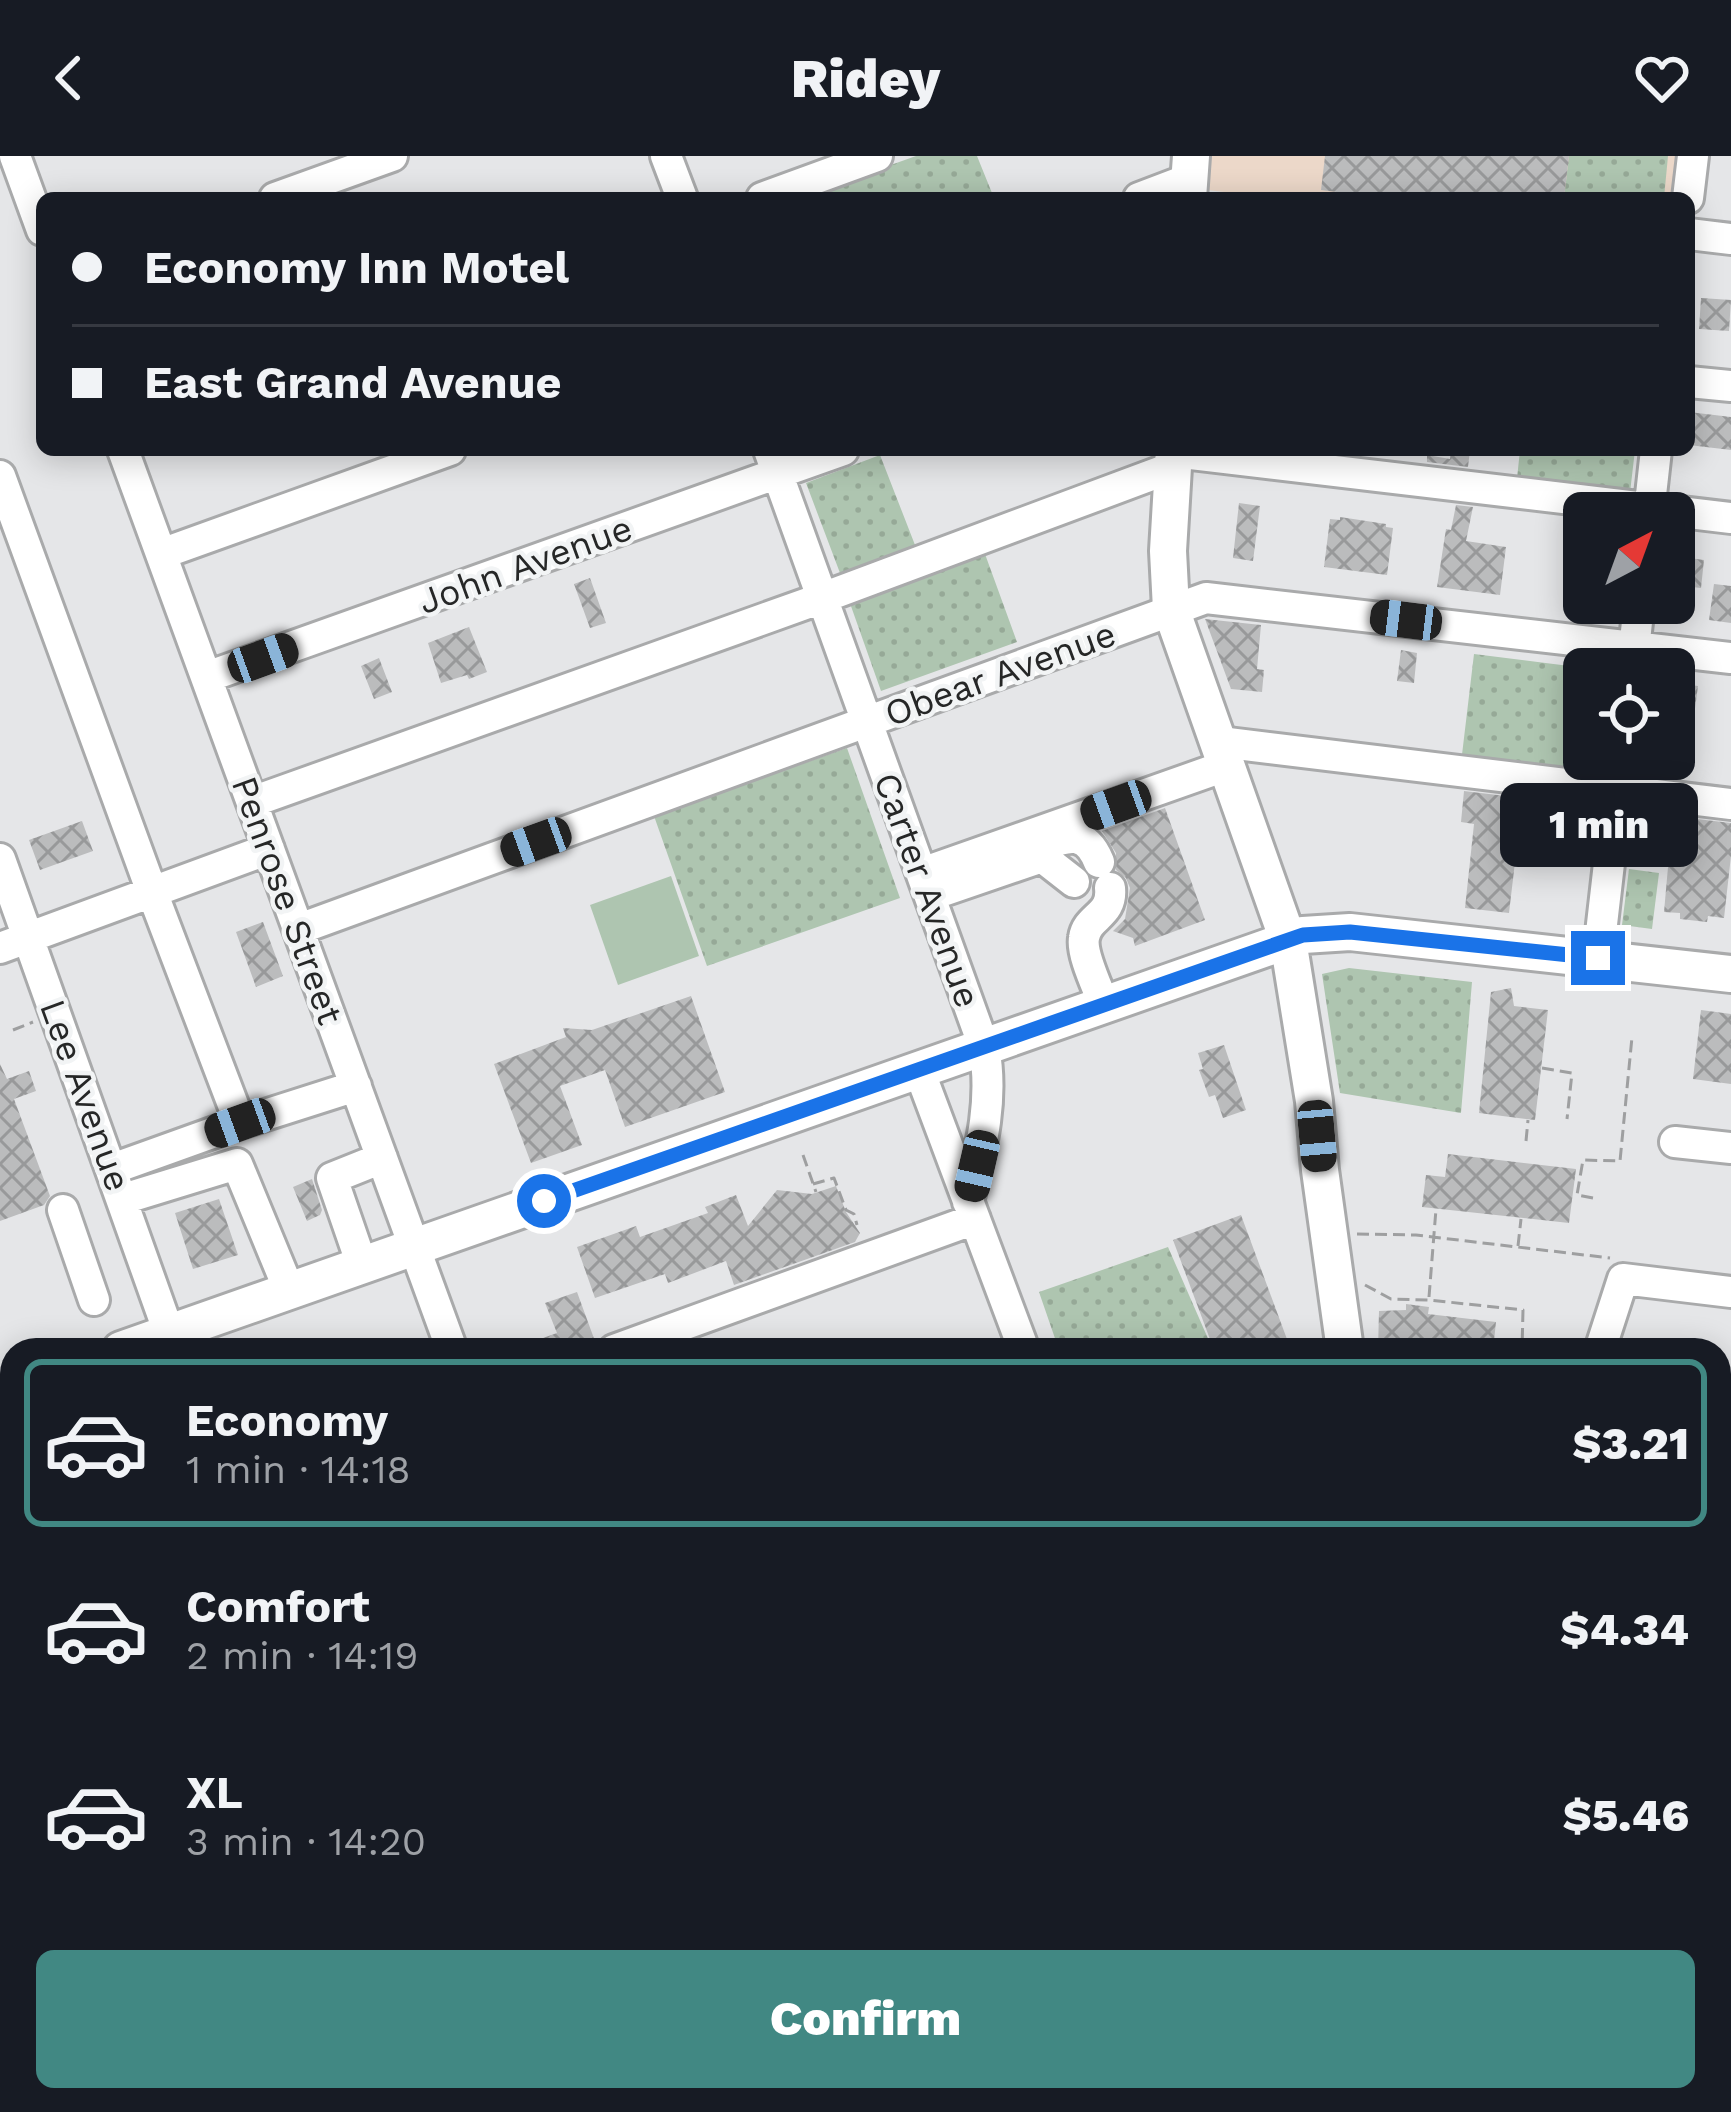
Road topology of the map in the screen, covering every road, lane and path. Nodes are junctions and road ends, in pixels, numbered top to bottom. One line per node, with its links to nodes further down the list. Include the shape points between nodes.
1 (15, 156): 12 (street)
2 (392, 156): 7 (street)
3 (666, 156): 8 (street)
4 (877, 156): 9 (street)
5 (1693, 156): 11 (street)
6 (1190, 178): 10 (street)
7 (292, 192)
8 (680, 192)
9 (778, 192)
10 (1154, 192)
11 (1689, 192)
12 (36, 214)
13 (1695, 235): 14 (street)
14 (1731, 239)
15 (1695, 383): 16 (street)
16 (1731, 386)
17 (125, 456): 28 (street, Penrose Street)
18 (433, 456): 28 (street)
19 (808, 456): 22 (street, John Avenue)
20 (1174, 456): 25 (street); 29 (street); 30 (main road)
21 (1655, 456): 24 (street)
22 (773, 462): 29 (street, Carter Avenue); 34 (street, John Avenue)
23 (0, 476): 45 (street)
24 (1651, 492)
25 (1563, 501)
26 (1695, 515): 27 (street)
27 (1731, 518)
28 (161, 554): 34 (street, Penrose Street)
29 (822, 598): 35 (street, Carter Avenue); 40 (street)
30 (1172, 609): 31 (street, Obear Avenue, via 1206,598); 35 (street, Obear Avenue); 36 (main road)
31 (1563, 648)
32 (1695, 658): 33 (street, Obear Avenue)
33 (1731, 658)
34 (207, 677): 40 (street, Penrose Street)
35 (867, 722): 44 (street, Carter Avenue); 46 (street, Obear Avenue)
36 (1224, 754): 37 (street); 44 (street); 47 (main road)
37 (1563, 771)
38 (1618, 780): 49 (street)
39 (1641, 780): 41 (street)
40 (252, 802): 42 (street, Penrose Street)
41 (1731, 804)
42 (269, 849): 45 (street); 46 (street, Penrose Street)
43 (0, 859): 48 (street, Lee Avenue)
44 (926, 884): 51 (street, via 964,884 1042,856 1096,889 1083,945); 55 (street, Carter Avenue)
45 (152, 892): 48 (street); 61 (street)
46 (298, 929): 58 (street, Penrose Street)
47 (1288, 940): 49 (main road, via 1350,932); 51 (main road); 95 (main road)
48 (15, 943): 67 (street, Lee Avenue)
49 (1598, 958): 50 (main road)
50 (1731, 974)
51 (1104, 1005): 55 (main road)
52 (36, 1022): 53 (path)
53 (13, 1030)
54 (1632, 1037): 71 (path, via 1620,1161 1583,1160 1577,1196)
55 (984, 1047): 57 (main road); 75 (street, Carter Avenue, via 988,1112)
56 (1542, 1068): 59 (path, via 1571,1073)
57 (919, 1070): 75 (street); 81 (main road)
58 (356, 1086): 61 (street); 66 (street, Penrose Street)
59 (1567, 1119)
60 (1528, 1120): 62 (path)
61 (240, 1123): 67 (street)
62 (1526, 1141)
63 (1675, 1142): 64 (street)
64 (1731, 1148)
65 (802, 1155): 68 (path)
66 (382, 1158): 70 (street, Penrose Street); 76 (street, via 332,1178)
67 (112, 1169): 72 (street, Lee Avenue)
68 (813, 1184): 69 (path); 78 (path, via 834,1178)
69 (816, 1192)
70 (396, 1195): 76 (street); 81 (street, Penrose Street)
71 (1593, 1198)
72 (123, 1199): 86 (street, via 237,1164); 90 (street, Lee Avenue)
73 (1436, 1209): 80 (path)
74 (63, 1210): 88 (street)
75 (972, 1210): 93 (street); 94 (street)
76 (345, 1215): 83 (street)
77 (1521, 1219): 82 (path)
78 (857, 1225)
79 (1349, 1234): 80 (path)
80 (1432, 1237): 82 (path); 89 (path)
81 (415, 1246): 83 (main road); 92 (street, Penrose Street)
82 (1518, 1246): 84 (path)
83 (362, 1265): 86 (main road)
84 (1623, 1269): 87 (street); 97 (street)
85 (1355, 1279): 89 (path, via 1390,1299)
86 (289, 1290): 90 (main road)
87 (1731, 1292)
88 (94, 1300)
89 (1429, 1300): 96 (path, via 1523,1310)
90 (169, 1333): 91 (main road)
91 (155, 1338)
92 (448, 1338)
93 (645, 1338)
94 (1016, 1338)
95 (1343, 1338)
96 (1522, 1338)
97 (1603, 1338)

